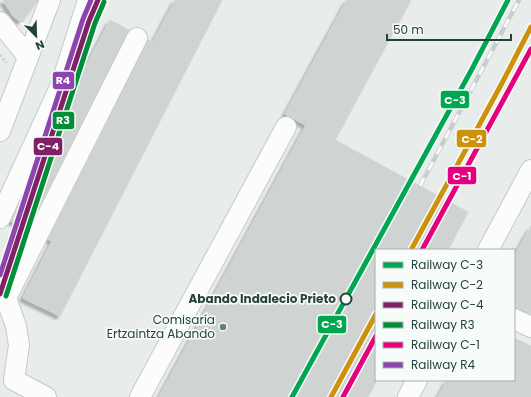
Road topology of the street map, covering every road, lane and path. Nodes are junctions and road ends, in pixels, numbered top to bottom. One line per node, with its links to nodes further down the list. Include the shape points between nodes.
1 (50, 0): 5 (street)
2 (88, 0): 9 (street, via 61,85)
3 (0, 22): 5 (street)
4 (137, 38): 11 (street)
5 (28, 57): 7 (street)
6 (286, 127): 16 (street)
7 (0, 131)
8 (531, 170): 10 (street)
9 (0, 218)
10 (489, 249)
11 (3, 296): 15 (street, via 16,326 19,345 14,380)
12 (515, 319): 13 (street)
13 (531, 327)
14 (416, 381): 17 (street)
15 (46, 397)
16 (140, 397)
17 (408, 397)

